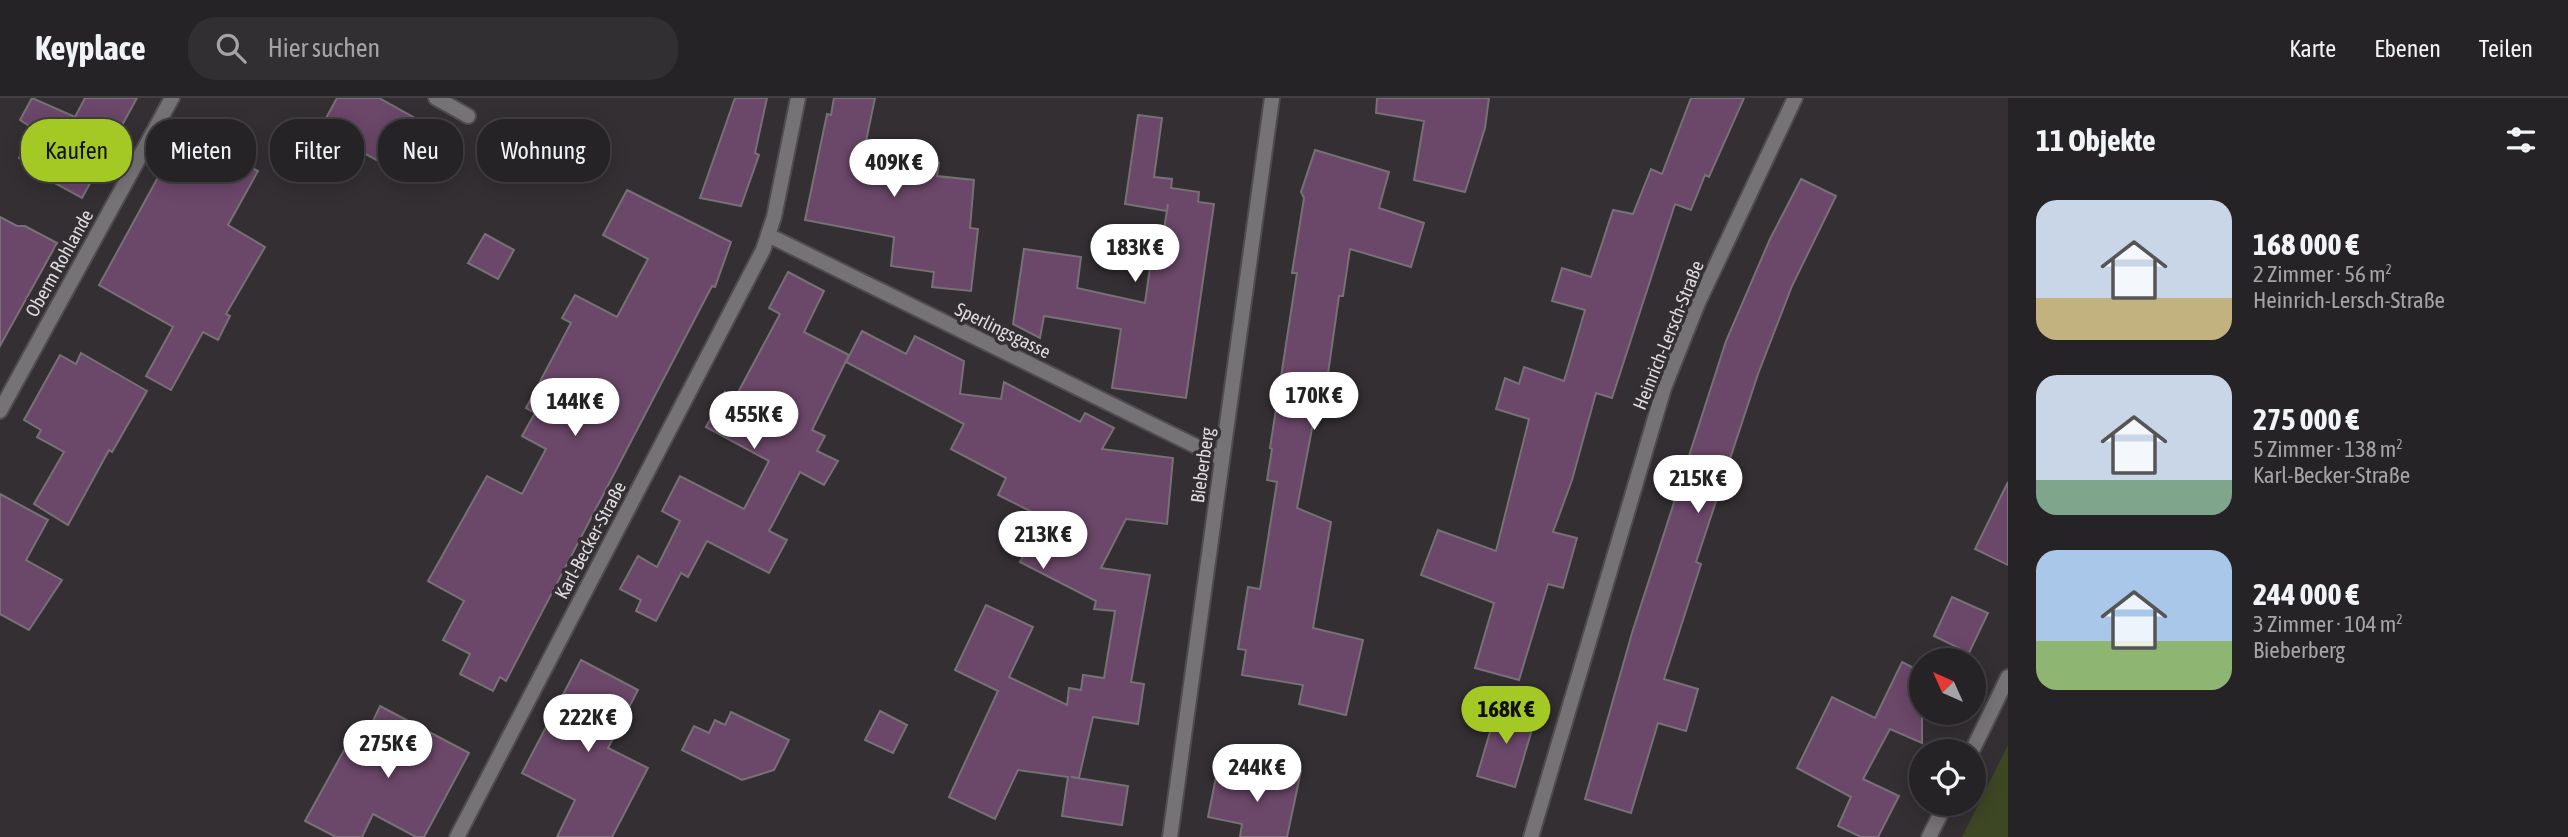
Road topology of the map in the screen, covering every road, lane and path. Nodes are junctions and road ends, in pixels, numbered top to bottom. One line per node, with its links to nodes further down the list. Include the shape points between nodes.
1 (172, 98): 8 (street, Oberm Rohlande)
2 (436, 98): 6 (street)
3 (798, 98): 7 (street, Karl-Becker-Straße)
4 (1272, 98): 9 (street, Bieberberg)
5 (1794, 98): 15 (street, Heinrich-Lersch-Straße, via 1698,303 1664,388)
6 (468, 116)
7 (768, 235): 9 (street, Sperlingsgasse); 13 (street, Karl-Becker-Straße)
8 (0, 411)
9 (1222, 459): 14 (street, Bieberberg)
10 (2008, 677): 11 (street)
11 (1978, 739)
12 (1940, 816): 16 (street)
13 (457, 837)
14 (1170, 837)
15 (1531, 837)
16 (1929, 837)

